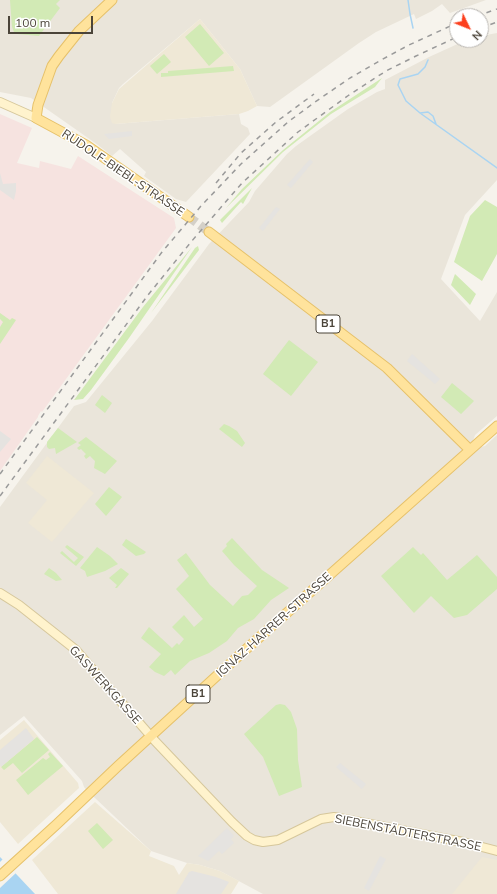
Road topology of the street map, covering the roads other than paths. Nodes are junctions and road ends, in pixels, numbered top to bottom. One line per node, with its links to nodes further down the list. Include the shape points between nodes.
1 (112, 0): 3 (main road, via 88,22 52,66)
2 (0, 102): 3 (street)
3 (36, 118): 4 (main road, RUDOLF-BIEBL-STRASSE, via 86,146)
4 (189, 217)
5 (209, 232): 7 (main road, B1, via 387,368)
6 (497, 426): 7 (main road, IGNAZ-HARRER-STRASSE)
7 (470, 450): 9 (main road, IGNAZ-HARRER-STRASSE / B1)
8 (0, 593): 9 (street, GASWERKGASSE, via 73,648)
9 (151, 736): 10 (street, SIEBENSTÄDTERSTRASSE, via 232,822 254,840 278,840 321,819 334,817); 11 (main road, IGNAZ-HARRER-STRASSE / B1)
10 (497, 851)
11 (0, 876)

